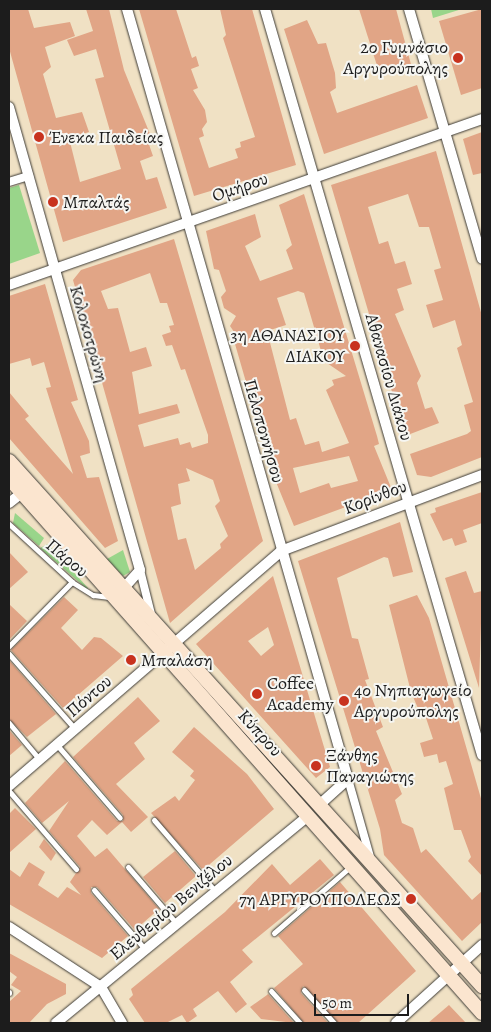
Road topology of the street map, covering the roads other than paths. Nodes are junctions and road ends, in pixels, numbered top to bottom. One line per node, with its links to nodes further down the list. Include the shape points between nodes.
1 (126, 9): 10 (street, Πελοποννήσου)
2 (265, 9): 8 (street, Αθανασίου Διάκου)
3 (409, 9): 6 (street)
4 (9, 107): 7 (street, Κολοκοτρώνη)
5 (482, 119): 6 (street, Ομήρου)
6 (445, 132): 8 (street, Ομήρου); 11 (street)
7 (29, 176): 9 (street); 12 (street, Κολοκοτρώνη)
8 (316, 177): 10 (street, Ομήρου); 18 (street, Αθανασίου Διάκου)
9 (9, 182)
10 (187, 222): 12 (street, Ομήρου); 21 (street, Πελοποννήσου)
11 (482, 259)
12 (54, 269): 13 (street, Ομήρου); 22 (street, Κολοκοτρώνη)
13 (9, 285)
14 (9, 461): 24 (main road, Κύπρου)
15 (482, 475): 18 (street, Κορίνθου)
16 (9, 478): 17 (main road, Κύπρου)
17 (22, 493): 19 (street); 24 (main road, Κύπρου)
18 (408, 502): 21 (street, Κορίνθου); 32 (street, Αθανασίου Διάκου)
19 (9, 503)
20 (9, 524): 23 (lane, Πάρου)
21 (281, 551): 27 (street, Πόντου); 34 (street, Πελοποννήσου)
22 (140, 570): 24 (street); 25 (street, Κολοκοτρώνη)
23 (72, 582): 24 (lane, Πάρου, via 94,595); 26 (lane)
24 (119, 593): 25 (main road, Κύπρου); 27 (main road, Κύπρου)
25 (152, 621): 27 (main road, Κύπρου)
26 (9, 646)
27 (168, 648): 30 (street, Πόντου); 37 (main road, Κύπρου); 38 (main road, Κύπρου)
28 (9, 654): 30 (lane)
29 (9, 723): 33 (lane)
30 (76, 730): 31 (street, Πόντου)
31 (57, 745): 33 (street, Πόντου); 39 (lane)
32 (482, 754)
33 (40, 760): 35 (street, Πόντου)
34 (348, 779): 37 (street); 41 (street, Πελοποννήσου)
35 (9, 786)
36 (9, 791): 44 (lane)
37 (320, 804): 41 (main road, Κύπρου)
38 (308, 816): 42 (main road, Κύπρου); 46 (street, Ελευθερίου Βενιζέλου)
39 (120, 818)
40 (154, 820): 46 (lane)
41 (371, 862): 52 (main road, Κύπρου)
42 (352, 865): 49 (lane); 53 (main road, Κύπρου)
43 (128, 867): 47 (lane)
44 (76, 869)
45 (94, 890): 51 (lane)
46 (215, 891): 47 (street, Ελευθερίου Βενιζέλου)
47 (176, 923): 51 (street, Ελευθερίου Βενιζέλου)
48 (9, 927): 55 (street)
49 (274, 933)
50 (482, 945): 52 (street)
51 (145, 949): 55 (street, Ελευθερίου Βενιζέλου)
52 (461, 963): 53 (street); 54 (main road, Κύπρου)
53 (448, 974): 58 (main road, Κύπρου); 63 (street)
54 (482, 986)
55 (101, 987): 59 (street, Ελευθερίου Βενιζέλου); 60 (street)
56 (304, 990): 62 (lane)
57 (271, 991): 61 (lane)
58 (482, 1013)
59 (56, 1023)
60 (122, 1023)
61 (300, 1023)
62 (334, 1023)
63 (396, 1023)

